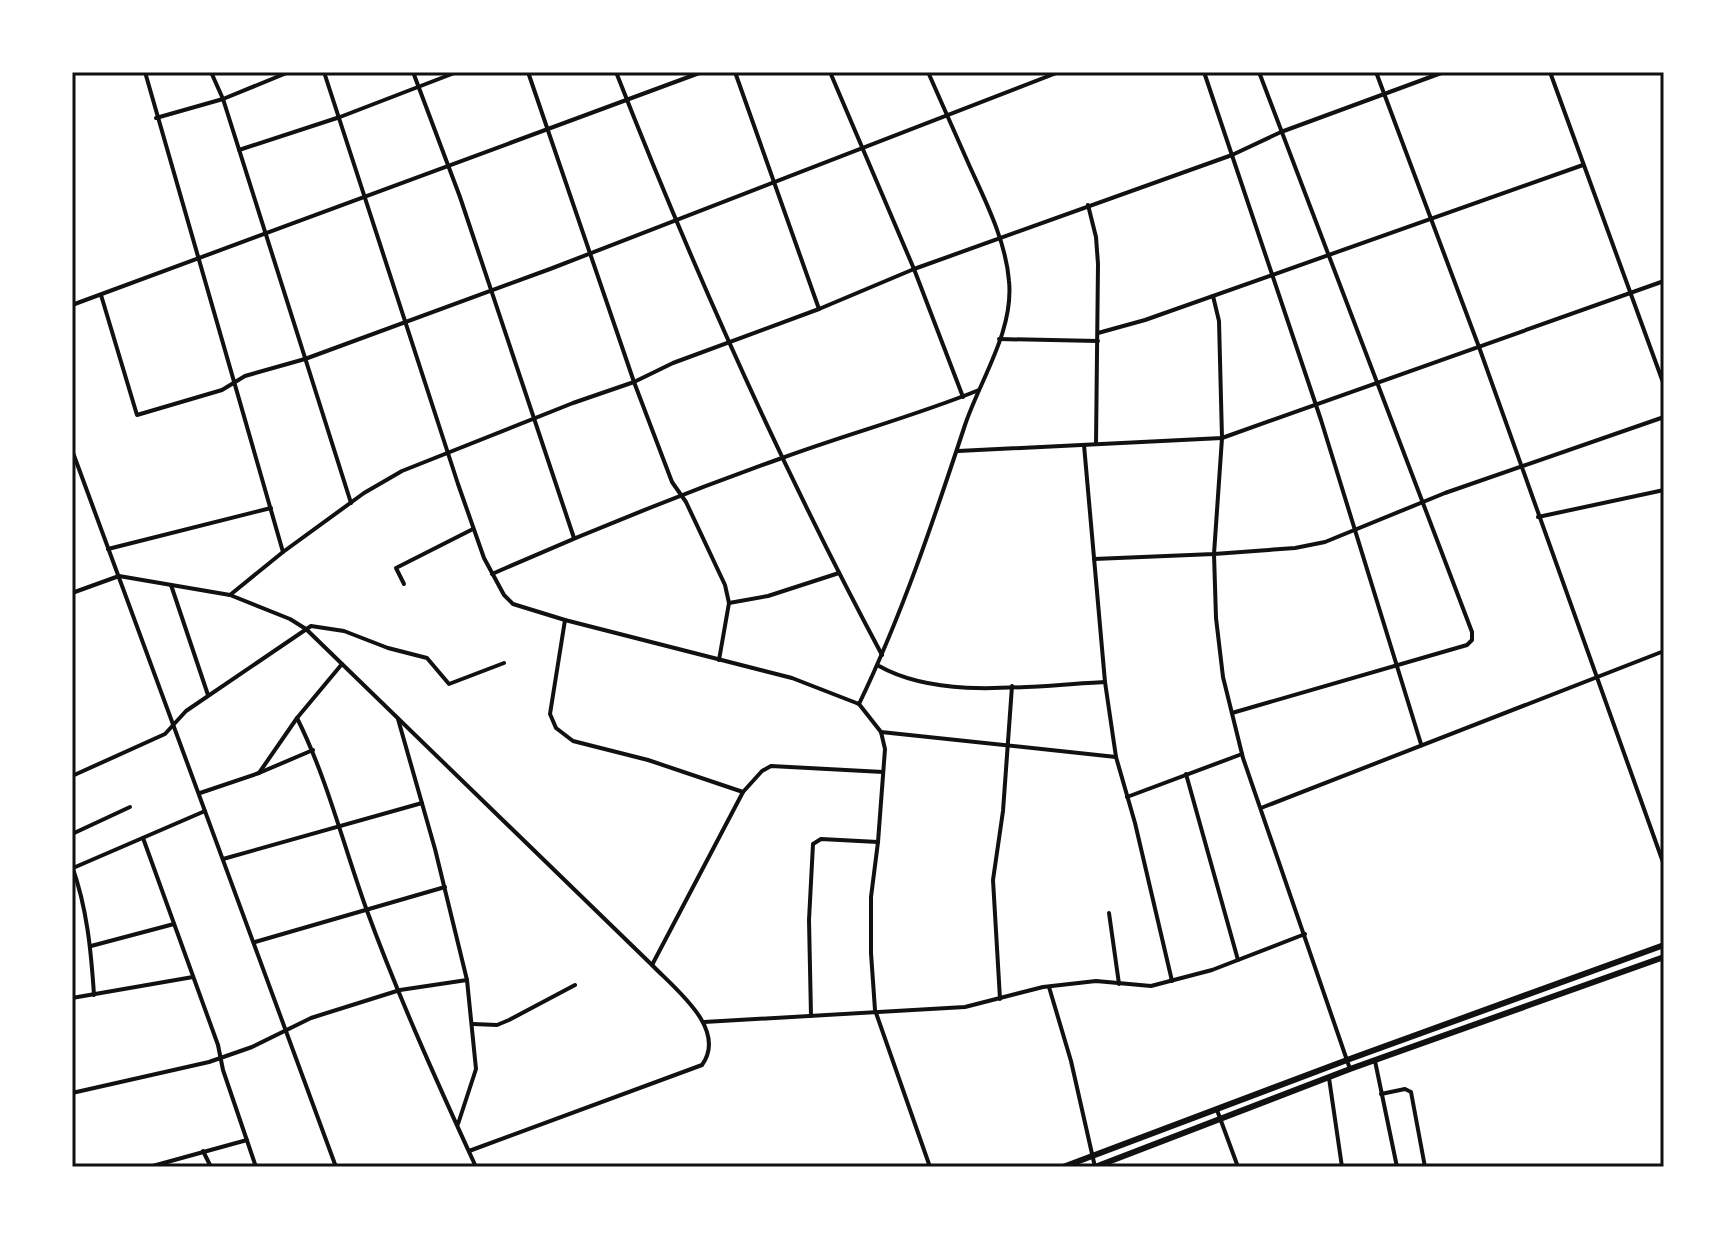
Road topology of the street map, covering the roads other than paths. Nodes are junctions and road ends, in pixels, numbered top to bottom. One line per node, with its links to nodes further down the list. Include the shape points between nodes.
1 (145, 72): 25 (street)
2 (211, 72): 21 (street)
3 (289, 72): 21 (street)
4 (324, 72): 24 (street)
5 (413, 72): 19 (street)
6 (457, 72): 19 (street)
7 (528, 72): 26 (street)
8 (616, 72): 22 (street)
9 (702, 72): 22 (street)
10 (735, 72): 33 (street)
11 (830, 72): 28 (street)
12 (928, 72): 23 (street)
13 (1059, 72): 23 (street)
14 (1204, 72): 30 (street)
15 (1259, 72): 27 (street)
16 (1376, 72): 20 (street)
17 (1444, 72): 20 (street)
18 (1550, 72): 31 (street)
19 (418, 87): 24 (street); 32 (street)
20 (1384, 94): 27 (street); 36 (street)
21 (223, 99): 25 (street); 29 (street)
22 (627, 100): 26 (street); 37 (street)
23 (947, 116): 28 (street); 39 (street)
24 (340, 117): 29 (street); 34 (street)
25 (156, 118): 42 (street)
26 (547, 130): 32 (street); 40 (street)
27 (1281, 132): 30 (street); 41 (street)
28 (862, 149): 33 (street); 43 (street)
29 (239, 150): 38 (street)
30 (1232, 155): 35 (street); 44 (street)
31 (1583, 165): 36 (street); 47 (street)
32 (449, 167): 34 (street); 46 (street)
33 (775, 183): 37 (street); 51 (street)
34 (366, 197): 38 (street); 52 (street)
35 (1088, 205): 39 (street); 53 (street, via 1098,254)
36 (1431, 220): 41 (street); 57 (street)
37 (675, 222): 40 (street); 56 (street)
38 (266, 234): 42 (street); 58 (street)
39 (999, 237): 43 (street); 54 (street, via 1010,297)
40 (589, 252): 46 (street); 60 (street)
41 (1328, 256): 44 (street); 61 (street)
42 (198, 259): 48 (street); 59 (street)
43 (914, 269): 51 (street); 64 (street)
44 (1273, 275): 49 (street); 65 (street)
45 (1664, 281): 47 (street)
46 (491, 291): 52 (street); 67 (street)
47 (1632, 293): 57 (street); 62 (street)
48 (101, 295): 50 (street); 59 (street, via 137,415 222,390)
49 (1213, 296): 53 (street); 68 (street, via 1219,321)
50 (72, 305)
51 (819, 309): 56 (street)
52 (404, 321): 58 (street); 73 (street)
53 (1098, 333): 55 (street)
54 (999, 339): 55 (street); 63 (street)
55 (1098, 341): 69 (street)
56 (729, 343): 60 (street); 74 (street)
57 (1479, 347): 61 (street); 75 (street)
58 (305, 359): 59 (street); 79 (street)
59 (234, 381): 80 (street)
60 (634, 382): 67 (street); 77 (street)
61 (1378, 383): 65 (street); 78 (street)
62 (1664, 385)
63 (979, 390): 64 (street); 72 (street)
64 (963, 397): 74 (street)
65 (1316, 405): 68 (street); 83 (street)
66 (1664, 417): 75 (street)
67 (533, 419): 73 (street); 84 (street)
68 (1222, 438): 69 (street); 87 (street)
69 (1096, 444): 70 (street)
70 (1084, 445): 72 (street); 88 (street)
71 (72, 450): 85 (street)
72 (958, 451): 100 (street)
73 (447, 452): 79 (street, via 402,471); 82 (street)
74 (783, 457): 77 (street); 89 (street)
75 (1520, 466): 78 (street); 81 (street)
76 (1664, 490): 81 (street)
77 (681, 496): 84 (street); 96 (street, via 716,562)
78 (1421, 502): 83 (street); 104 (street, via 1472,640)
79 (351, 503): 86 (street)
80 (271, 508): 85 (street); 86 (street)
81 (1538, 517): 106 (street)
82 (473, 529): 90 (street); 92 (street, via 396,568)
83 (1355, 529): 87 (street, via 1295,548); 104 (street)
84 (574, 538): 90 (street)
85 (108, 549): 91 (street)
86 (283, 552): 95 (street)
87 (1214, 554): 88 (street); 111 (street, via 1216,618)
88 (1094, 559): 107 (street)
89 (839, 573): 96 (street); 100 (street)
90 (492, 574): 97 (street, via 513,604)
91 (119, 576): 93 (street); 94 (street); 114 (street)
92 (404, 584)
93 (171, 585): 95 (street); 109 (street)
94 (72, 593)
95 (230, 595): 98 (street)
96 (729, 603): 101 (street)
97 (565, 620): 101 (street); 125 (street, via 550,714 563,736)
98 (306, 629): 102 (street, via 328,627 427,658 449,684); 103 (street); 109 (street)
99 (1664, 651): 106 (street)
100 (883, 655): 105 (street)
101 (719, 660): 110 (street, via 792,678)
102 (504, 663)
103 (342, 664): 112 (street); 113 (street)
104 (1395, 665): 111 (street); 117 (street)
105 (879, 666): 108 (street, via 925,683); 110 (street)
106 (1598, 677): 117 (street); 137 (street)
107 (1105, 682): 108 (street); 120 (street)
108 (1012, 686): 116 (street)
109 (208, 695): 114 (street)
110 (859, 704): 115 (street)
111 (1232, 713): 119 (street)
112 (297, 718): 118 (street); 122 (street)
113 (398, 719): 128 (street); 149 (street)
114 (174, 725): 124 (street, via 165,734); 126 (street)
115 (881, 732): 116 (street); 121 (street)
116 (1008, 744): 120 (street); 159 (street, via 993,880)
117 (1421, 744): 130 (street)
118 (313, 750): 122 (street); 132 (street)
119 (1242, 754): 123 (street); 130 (street)
120 (1116, 757): 127 (street)
121 (883, 772): 125 (street, via 771,766); 135 (street)
122 (259, 773): 126 (street)
123 (1186, 774): 127 (street); 148 (street)
124 (72, 776)
125 (743, 792): 149 (street)
126 (199, 793): 131 (street)
127 (1127, 797): 152 (street)
128 (422, 803): 132 (street); 139 (street)
129 (130, 807): 133 (street)
130 (1261, 808): 143 (street)
131 (205, 811): 134 (street); 136 (street)
132 (339, 827): 136 (street); 140 (street)
133 (72, 834)
134 (143, 838): 138 (street); 142 (street)
135 (878, 842): 160 (street, via 871,897); 161 (street, via 821,839 813,844)
136 (223, 859): 144 (street)
137 (1664, 865)
138 (72, 867): 146 (street)
139 (445, 887): 140 (street); 151 (street)
140 (367, 910): 144 (street); 156 (street)
141 (1109, 913): 153 (street)
142 (174, 924): 146 (street); 150 (street)
143 (1305, 934): 148 (street); 166 (street)
144 (254, 942): 164 (street)
145 (1664, 945): 166 (highway)
146 (91, 946): 157 (street)
147 (1664, 957): 167 (highway)
148 (1238, 960): 152 (street)
149 (652, 965): 162 (street)
150 (193, 977): 157 (street); 165 (street)
151 (467, 980): 156 (street); 163 (street)
152 (1172, 981): 153 (street)
153 (1119, 984): 155 (street)
154 (575, 985): 163 (street, via 497,1025)
155 (1049, 987): 159 (street); 178 (street)
156 (400, 990): 164 (street); 174 (street)
157 (94, 995): 158 (street)
158 (72, 998)
159 (1000, 999): 160 (street, via 952,1008)
160 (875, 1010): 161 (street); 184 (street)
161 (811, 1016): 162 (street)
162 (704, 1022): 177 (street, via 709,1055 702,1065)
163 (473, 1024): 174 (street, via 476,1069)
164 (286, 1031): 165 (street); 182 (street)
165 (221, 1058): 170 (street); 175 (street)
166 (1347, 1060): 168 (street); 172 (highway)
167 (1375, 1061): 168 (highway); 171 (street)
168 (1350, 1069): 169 (highway)
169 (1328, 1078): 173 (highway); 188 (street)
170 (72, 1093)
171 (1381, 1094): 189 (street); 190 (street, via 1411,1092)
172 (1217, 1110): 173 (street); 178 (highway)
173 (1221, 1121): 186 (highway); 187 (street)
174 (458, 1124): 177 (street)
175 (247, 1140): 176 (street); 181 (street)
176 (203, 1151): 179 (street); 180 (street)
177 (469, 1151): 183 (street)
178 (1092, 1156): 185 (highway); 186 (street)
179 (149, 1167)
180 (211, 1167)
181 (256, 1167)
182 (336, 1167)
183 (476, 1167)
184 (930, 1167)
185 (1063, 1167)
186 (1095, 1167)
187 (1238, 1167)
188 (1342, 1167)
189 (1397, 1167)
190 (1425, 1167)

